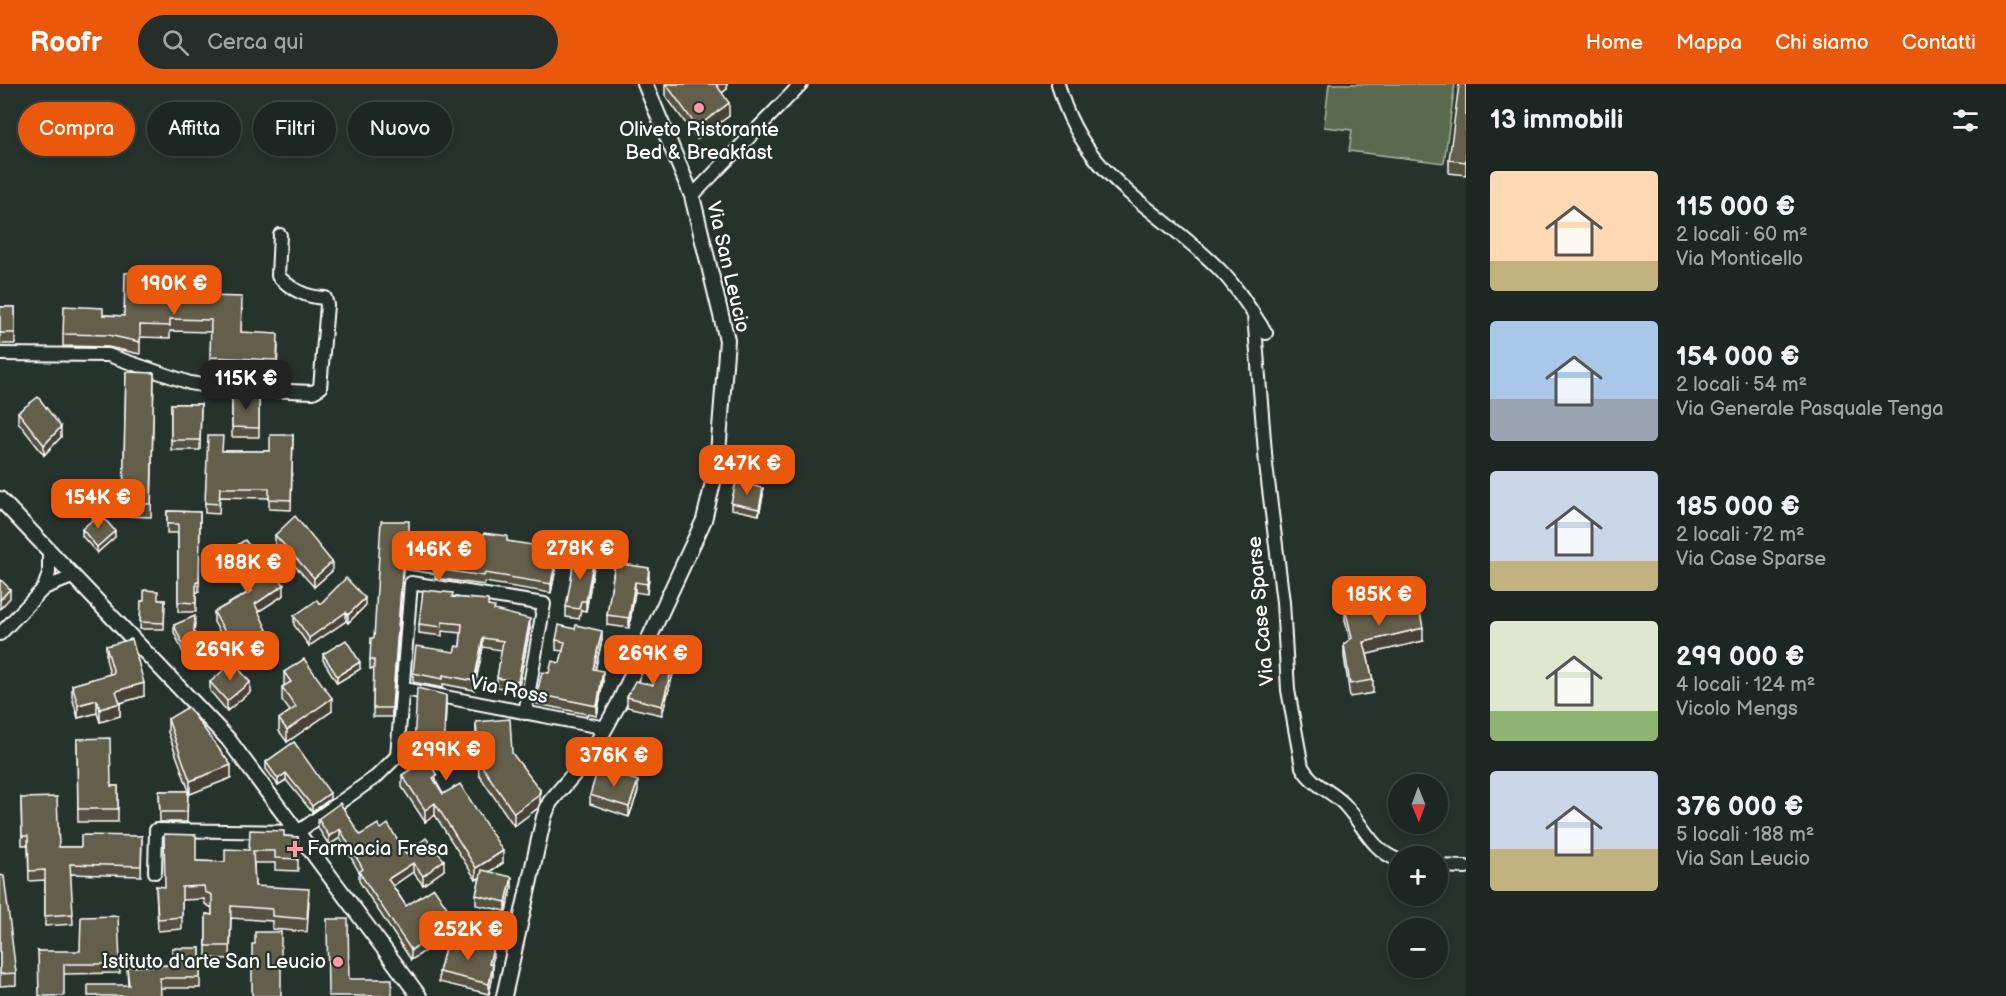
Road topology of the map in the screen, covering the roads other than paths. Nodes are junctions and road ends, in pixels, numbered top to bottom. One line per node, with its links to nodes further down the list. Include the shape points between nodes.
1 (645, 84): 4 (street, Via San Leucio)
2 (801, 84): 4 (street)
3 (1058, 84): 6 (street, via 1075,132 1097,163 1221,270)
4 (692, 196): 16 (street, Via San Leucio, via 727,340 717,466 704,520)
5 (280, 235): 8 (street, via 278,276 307,297 324,298 327,305 320,388 313,392 190,383 108,355)
6 (1254, 315): 7 (street); 18 (street, Via Case Sparse, via 1288,690 1302,767 1307,777 1349,810 1372,844)
7 (1266, 333)
8 (0, 354)
9 (0, 499): 10 (street)
10 (48, 553): 11 (street); 12 (street, via 49,573)
11 (72, 576): 12 (street); 17 (street, via 228,739)
12 (44, 588): 13 (street)
13 (0, 634)
14 (404, 689): 15 (street, Via Ross); 15 (street, via 411,583 544,604); 17 (street, via 397,756 377,776)
15 (525, 713): 16 (street, Via Ross)
16 (606, 728): 23 (street, Via San Leucio, via 591,754 550,802 544,817)
17 (298, 832): 21 (street, via 156,830); 22 (street)
18 (1388, 856)
19 (1448, 866): 20 (street)
20 (1466, 867)
21 (155, 872)
22 (418, 996)
23 (504, 996)

